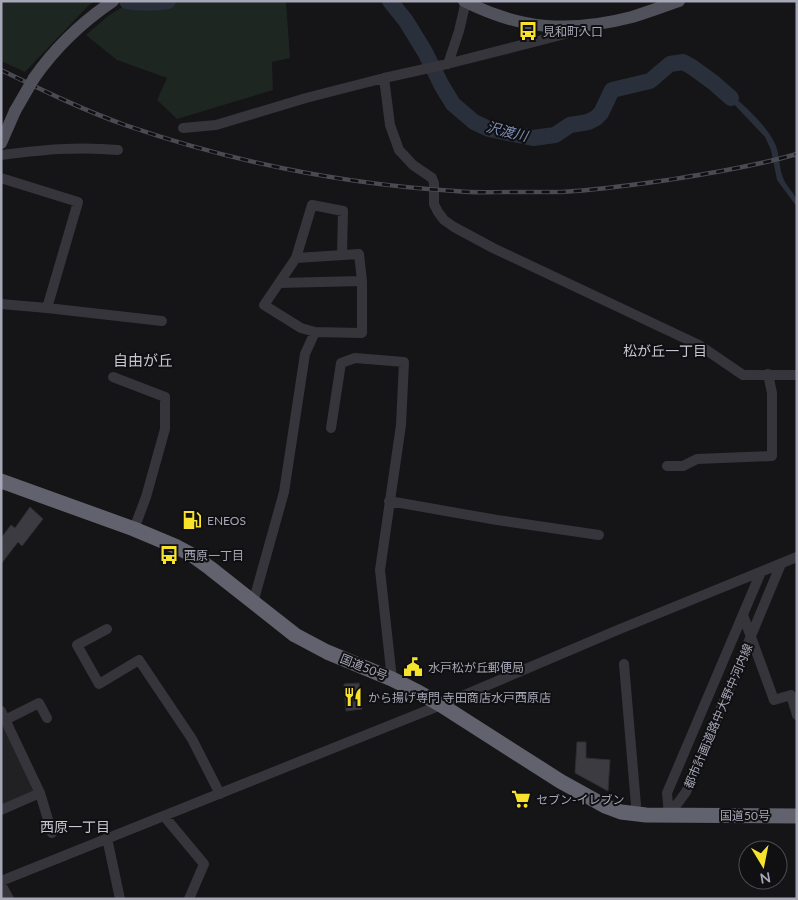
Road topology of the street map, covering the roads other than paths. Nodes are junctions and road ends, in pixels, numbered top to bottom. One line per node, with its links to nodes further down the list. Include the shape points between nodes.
1 (113, 1): 8 (main road, bridge, via 96,12 52,55 15,110)
2 (679, 1): 4 (main road, via 634,16)
3 (465, 2): 4 (main road, via 529,24); 5 (street, via 459,31)
4 (571, 27): 5 (street, via 566,34)
5 (446, 65): 6 (street)
6 (384, 78): 7 (street, via 216,125); 20 (street, via 390,125 399,150 432,178 434,204 444,220 478,240 698,346 742,375)
7 (183, 128)
8 (1, 143)
9 (118, 150): 10 (street, via 93,147)
10 (1, 155)
11 (1, 178): 17 (street, via 78,202)
12 (342, 255): 13 (street); 13 (street, via 343,211 312,205); 14 (street, via 359,254)
13 (296, 258): 15 (street)
14 (362, 280): 15 (street); 19 (street, via 362,333)
15 (279, 283): 19 (street, via 264,305 301,328)
16 (1, 304): 17 (street)
17 (47, 308): 18 (street)
18 (162, 321)
19 (315, 332): 32 (street, via 305,354 284,492)
20 (768, 374): 21 (street); 24 (street, via 772,393 772,456 697,459 683,466)
21 (797, 375)
22 (113, 377): 27 (street, via 165,397 165,429)
23 (332, 428): 26 (street, via 341,363 355,358 404,362 401,425)
24 (667, 466)
25 (1, 481): 27 (highway, 国道50号)
26 (390, 501): 28 (street); 37 (street, via 380,570)
27 (134, 529): 32 (highway, 国道50号, via 192,555)
28 (599, 535)
29 (797, 557): 30 (street)
30 (781, 564): 31 (street); 35 (street, 都市計画道路中大野中河内線)
31 (761, 572): 38 (street); 46 (street, 都市計画道路中大野中河内線, via 667,793)
32 (254, 602): 37 (highway, 国道50号, via 309,643)
33 (744, 615): 35 (street)
34 (107, 629): 43 (street, via 77,645 98,684 138,660 192,738)
35 (751, 637): 40 (street, via 774,700 791,695); 46 (street, 都市計画道路中大野中河内線, via 686,792)
36 (624, 664): 45 (street, via 636,802)
37 (392, 679): 38 (highway, 国道50号)
38 (441, 705): 43 (street); 45 (highway, 国道50号, via 588,797 613,809)
39 (3, 715): 41 (street, via 39,703); 42 (street)
40 (797, 715)
41 (46, 718)
42 (40, 793): 44 (street); 49 (street)
43 (220, 794): 47 (street)
44 (1, 810)
45 (634, 814): 46 (highway, 国道50号)
46 (669, 815): 48 (highway, 国道50号)
47 (164, 816): 50 (street); 54 (street, via 204,864)
48 (797, 816)
49 (52, 833)
50 (107, 838): 51 (street); 53 (street)
51 (1, 883): 52 (street)
52 (9, 899)
53 (120, 899)
54 (188, 899)

